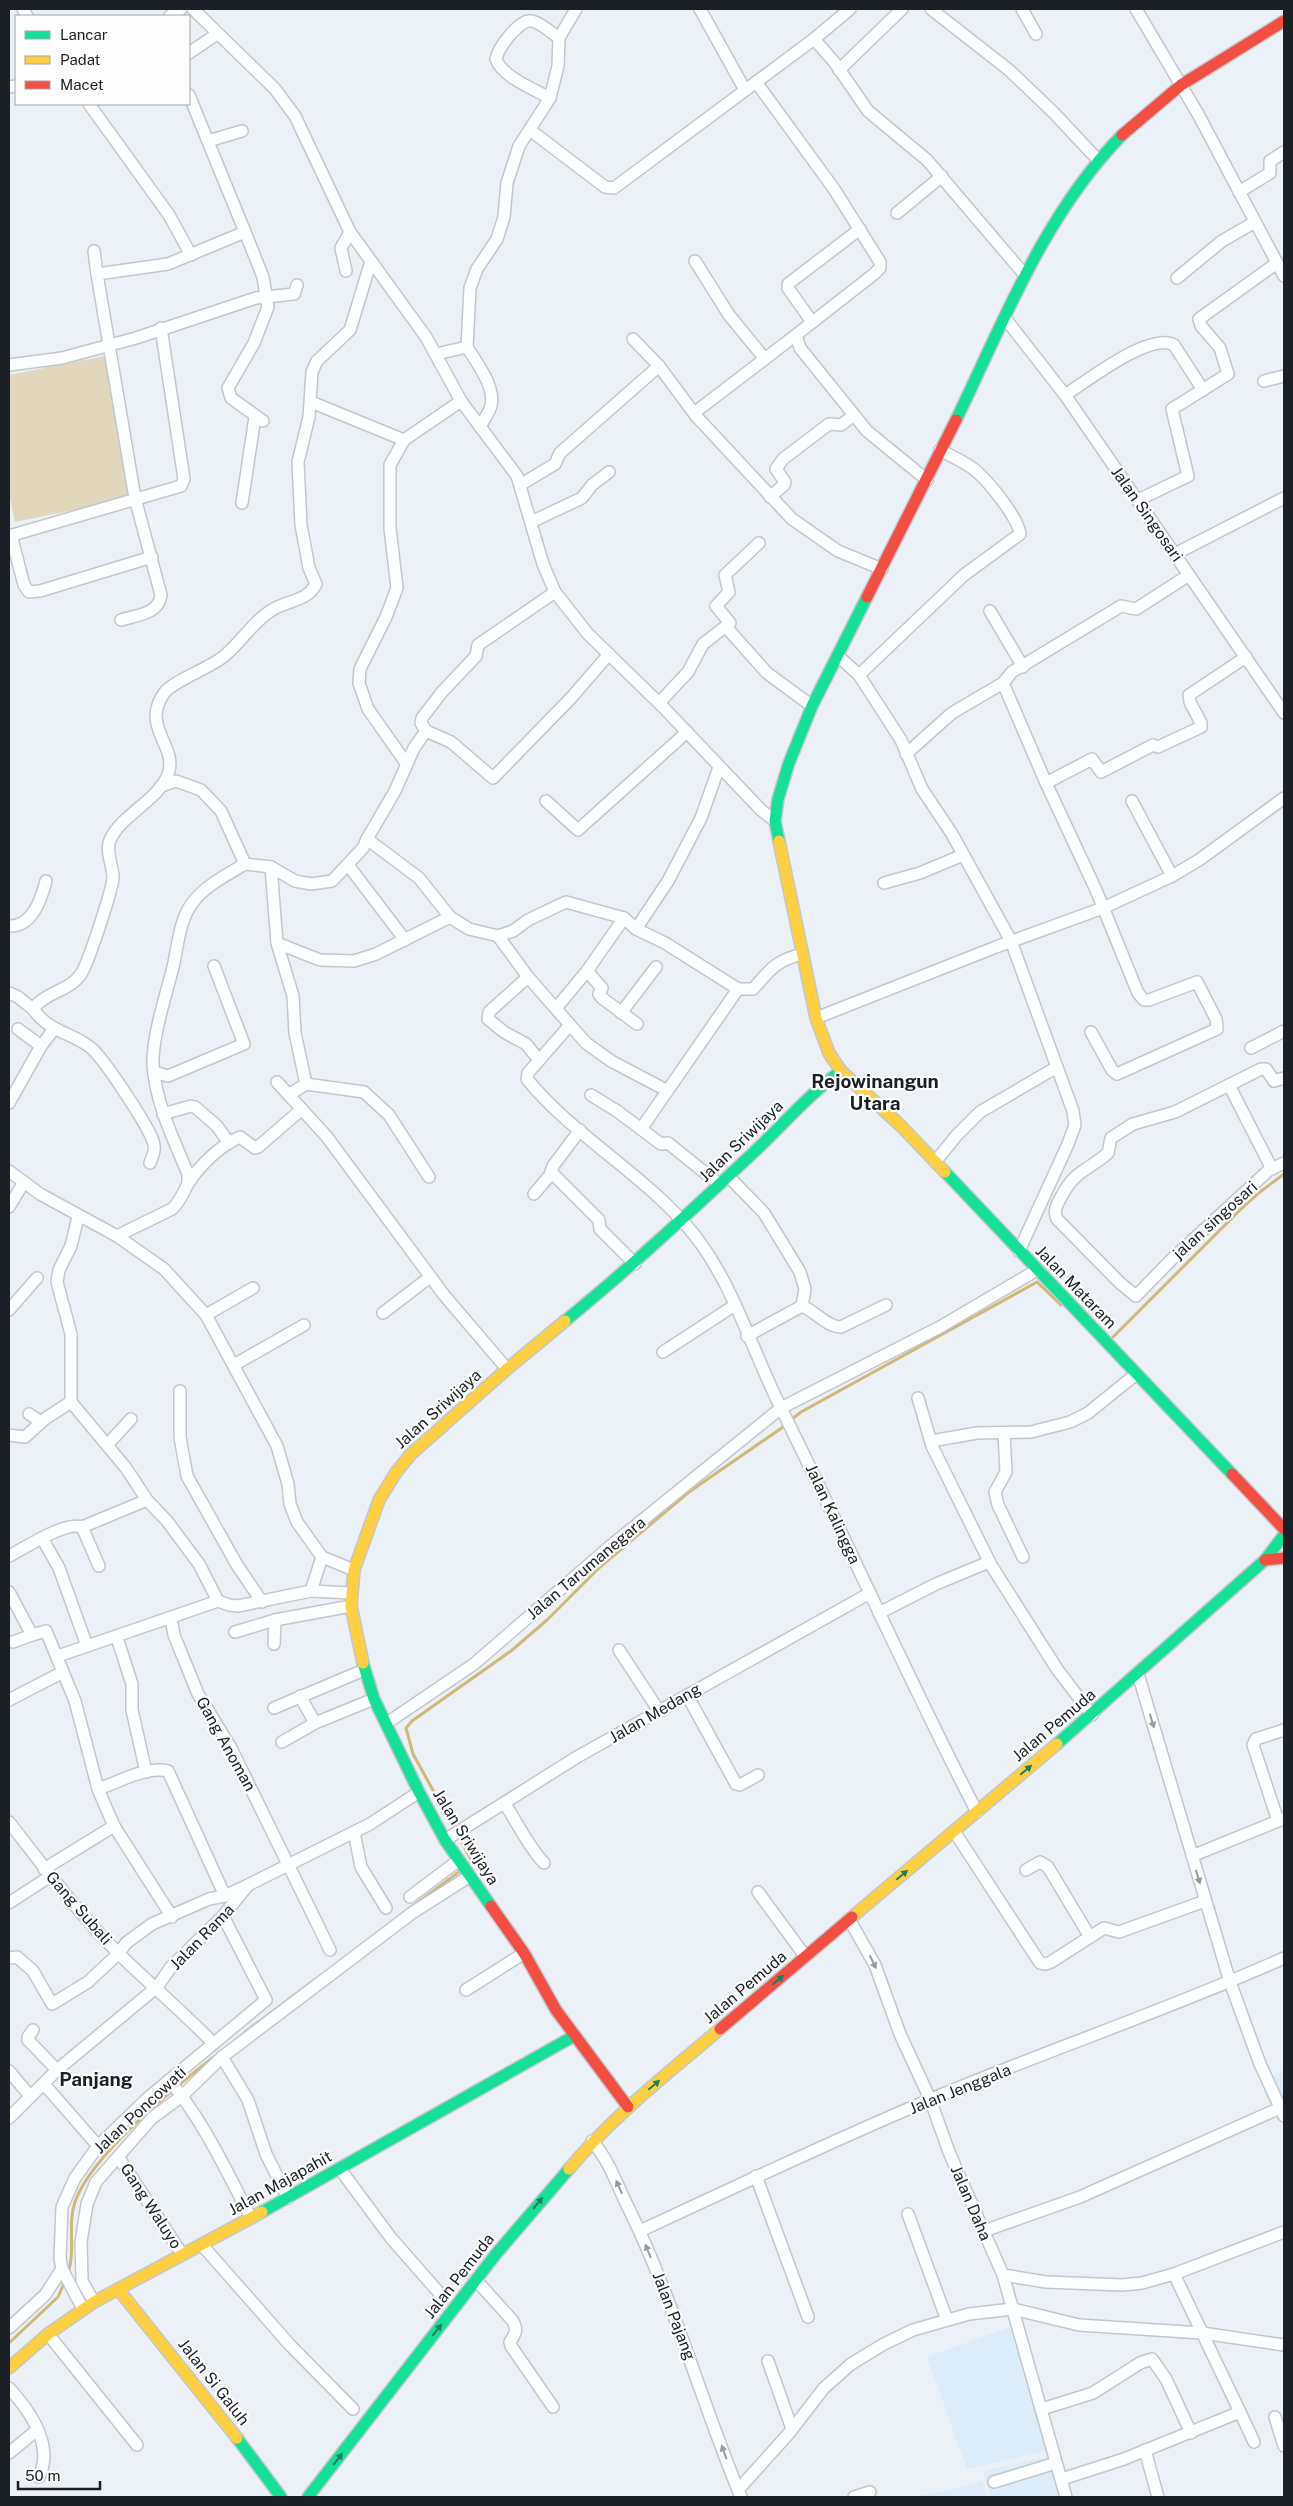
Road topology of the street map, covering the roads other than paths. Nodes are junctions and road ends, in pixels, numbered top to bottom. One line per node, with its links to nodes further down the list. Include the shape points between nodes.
1 (193, 9): 10 (street)
2 (576, 9): 12 (street)
3 (700, 9): 18 (street)
4 (850, 9): 13 (street)
5 (902, 9): 15 (street)
6 (931, 9): 26 (street, via 1009,70)
7 (1022, 9): 11 (street)
8 (1136, 9): 17 (street)
9 (1284, 20): 17 (street)
10 (217, 34): 14 (street); 33 (street, via 275,89 295,116)
11 (1036, 34)
12 (560, 38): 20 (street, via 558,66); 20 (street, via 533,21 527,21 517,28 497,52 496,58 503,70)
13 (814, 39): 15 (street); 16 (street)
14 (190, 52)
15 (839, 70): 27 (street, via 868,111)
16 (756, 82): 18 (street); 31 (street)
17 (1181, 85): 26 (street, via 1135,122); 28 (street)
18 (745, 90): 23 (street, via 614,188 605,187)
19 (190, 97): 24 (street)
20 (550, 98): 23 (street)
21 (90, 105): 35 (street, via 169,215)
22 (242, 131): 24 (street)
23 (533, 133): 52 (street, via 519,146 507,183 504,217 497,239 477,269 470,288)
24 (208, 141): 32 (street)
25 (1284, 152): 28 (street, via 1270,161 1270,173)
26 (1098, 160): 41 (street)
27 (942, 176): 29 (street); 41 (street)
28 (1239, 192): 30 (street)
29 (897, 213)
30 (1255, 222): 38 (street); 43 (street, via 1222,241)
31 (860, 229): 47 (street, via 880,262 880,268); 47 (street, via 788,284)
32 (245, 232): 35 (street); 45 (street, via 261,269)
33 (350, 232): 36 (street); 39 (street, via 341,248)
34 (94, 251): 40 (street)
35 (191, 255): 40 (street, via 168,264)
36 (371, 261): 53 (street); 62 (street, via 350,330 317,362 312,372)
37 (695, 261): 54 (street, via 729,315)
38 (1277, 263): 42 (street); 59 (street, via 1199,319 1220,348 1228,374)
39 (346, 271)
40 (97, 274): 51 (street)
41 (1024, 274): 46 (street)
42 (1284, 276)
43 (1177, 278)
44 (297, 285): 45 (street, via 294,294)
45 (267, 297): 48 (street); 75 (street, via 264,322 228,388 231,398 259,419)
46 (1005, 318): 60 (street, Jalan Singosari); 67 (street)
47 (812, 322): 49 (street)
48 (161, 328): 51 (street); 72 (street, via 184,479 181,486 172,490)
49 (796, 335): 54 (street); 64 (street, via 805,356)
50 (633, 339): 56 (street)
51 (109, 346): 55 (street, via 62,358); 72 (street)
52 (467, 347): 53 (street); 65 (street, via 491,395 491,405)
53 (436, 354): 61 (street)
54 (765, 359): 63 (street)
55 (9, 365)
56 (658, 366): 63 (street); 70 (street, via 560,453 555,464)
57 (1284, 376): 58 (street)
58 (1264, 381)
59 (1203, 390): 60 (street, via 1174,345 1165,342 1140,348); 74 (street, via 1172,409 1188,476)
60 (1065, 394): 74 (street, Jalan Singosari)
61 (460, 401): 65 (street); 66 (street)
62 (311, 402): 66 (street); 102 (street, via 298,462 301,525 309,568 316,584 312,592 299,600 271,610 224,656 166,691 156,713 158,732 169,754 169,771)
63 (694, 413): 71 (street)
64 (854, 415): 69 (street, via 867,431); 71 (street, via 841,425 829,424 783,459 776,469 784,484)
65 (480, 427): 70 (street, via 517,476)
66 (404, 440): 99 (street, via 390,465 390,528 397,588 386,617 364,656 359,683 368,709)
67 (940, 450): 69 (street); 91 (street, via 974,469 991,487 1017,524 1020,534 964,575)
68 (609, 472): 76 (street, via 582,498)
69 (927, 480): 81 (street)
70 (520, 485): 76 (street)
71 (770, 496): 81 (street, via 792,518 838,551)
72 (135, 498): 77 (street); 80 (street)
73 (1284, 498): 79 (street)
74 (1138, 500): 79 (street, Jalan Singosari)
75 (242, 503)
76 (531, 522): 83 (street)
77 (10, 535): 80 (street, via 24,585 29,592 40,592)
78 (759, 543): 86 (street, via 725,575 729,592 716,605 730,623)
79 (1175, 554): 82 (street, Jalan Singosari)
80 (152, 558): 85 (street, via 160,603 154,610)
81 (882, 569): 88 (street)
82 (1189, 574): 89 (street, Jalan Singosari); 90 (street, via 1136,609 1121,606)
83 (555, 592): 87 (street, via 588,634); 96 (street, via 478,645 476,656 422,718)
84 (990, 611): 90 (street)
85 (121, 620)
86 (726, 627): 93 (street, via 703,644 688,672); 94 (street, via 767,673)
87 (609, 654): 93 (street); 96 (street, via 572,698 493,778 451,742)
88 (838, 656): 91 (street); 94 (street)
89 (1246, 657): 95 (street, Jalan Singosari); 101 (street, via 1189,696 1201,727 1158,747 1152,745 1101,772 1092,760)
90 (1023, 667): 92 (street, via 1007,676)
91 (859, 675): 98 (street, via 902,740)
92 (1003, 683): 98 (street, via 952,713); 101 (street)
93 (659, 703): 97 (street)
94 (812, 706): 106 (street, via 789,763)
95 (1284, 713)
96 (426, 731): 99 (street)
97 (686, 732): 100 (street); 104 (street, via 578,830)
98 (906, 754): 108 (street, via 922,789)
99 (406, 763): 107 (street, via 395,791)
100 (719, 767): 106 (street); 119 (street, via 701,818 668,881)
101 (1046, 783): 115 (street)
102 (161, 786): 109 (street, via 176,781 201,790 222,811); 132 (street, via 110,840 113,878 81,975 39,1001)
103 (1284, 798): 112 (street)
104 (546, 801)
105 (1132, 801): 112 (street)
106 (775, 821): 124 (street, Jalan Mataram)
107 (367, 839): 110 (street); 116 (street, via 419,878)
108 (963, 855): 114 (street, via 920,873); 122 (street)
109 (246, 864): 111 (street); 146 (street, via 193,902 181,925 162,1004)
110 (348, 865): 111 (street, via 332,881 311,884 295,881); 121 (street)
111 (271, 867): 123 (street)
112 (1172, 876): 115 (street)
113 (46, 881): 118 (street, via 42,896 26,922)
114 (884, 883)
115 (1103, 908): 122 (street); 140 (street, via 1138,993 1144,1000 1198,982 1216,1019 1217,1029 1117,1074)
116 (450, 917): 120 (street, via 469,929); 121 (street)
117 (624, 918): 119 (street); 120 (street, via 566,902); 127 (street)
118 (9, 926)
119 (636, 928): 129 (street)
120 (498, 936): 128 (street)
121 (404, 940): 123 (street, via 376,954 354,960 320,960)
122 (1011, 941): 134 (street); 144 (street)
123 (277, 943): 149 (street, via 293,996 295,1033)
124 (802, 954): 129 (street, via 786,958 774,966 753,989); 134 (street, Jalan Mataram)
125 (214, 966): 146 (street, via 244,1044 168,1076)
126 (656, 967): 133 (street)
127 (587, 971): 131 (street); 133 (street, via 602,988 600,996)
128 (528, 977): 131 (street); 143 (street, via 489,1012 488,1019 526,1044)
129 (738, 989): 151 (street)
130 (9, 993): 132 (street)
131 (557, 1007): 136 (street)
132 (33, 1010): 138 (street)
133 (621, 1013): 135 (street)
134 (816, 1018): 145 (street, Jalan Mataram, via 829,1053)
135 (637, 1024)
136 (569, 1026): 143 (street); 151 (street, via 611,1061)
137 (18, 1029): 141 (street)
138 (54, 1029): 141 (street); 161 (street, via 92,1048 123,1090 153,1141)
139 (1284, 1031): 142 (street)
140 (1091, 1032)
141 (41, 1046): 154 (street)
142 (1251, 1048)
143 (540, 1060): 158 (street, Jalan Kalingga, via 526,1079)
144 (1057, 1067): 160 (street, via 980,1112); 175 (street, via 1075,1124 1060,1165)
145 (841, 1071): 160 (street, Jalan Mataram); 167 (street, Jalan Sriwijaya, via 817,1088)
146 (154, 1072): 156 (street)
147 (1284, 1078): 150 (street, via 1274,1081 1265,1068)
148 (277, 1082): 152 (street)
149 (306, 1084): 152 (street); 166 (street, via 364,1092 390,1115)
150 (1229, 1085): 163 (street); 163 (street, jalan singosari, via 1175,1112 1144,1119 1115,1134 1108,1154 1071,1179 1056,1207 1057,1219 1134,1296)
151 (666, 1090): 157 (street)
152 (290, 1094): 155 (street)
153 (591, 1095): 157 (street)
154 (9, 1103)
155 (302, 1109): 159 (street, via 258,1147 250,1146 240,1137); 178 (street, via 327,1137)
156 (163, 1114): 159 (street, via 195,1107 218,1126); 168 (street, via 188,1174)
157 (641, 1128): 167 (street, via 661,1144 668,1142)
158 (580, 1130): 165 (street); 173 (street, Jalan Kalingga)
159 (229, 1143): 168 (street)
160 (935, 1162): 175 (street, Jalan Mataram)
161 (150, 1163)
162 (1284, 1163): 163 (street, jalan singosari)
163 (1272, 1169)
164 (9, 1171): 169 (street)
165 (552, 1172): 170 (street); 176 (street, via 599,1220 600,1229)
166 (429, 1177)
167 (724, 1180): 173 (street, Jalan Sriwijaya); 183 (street, via 764,1213 800,1272 805,1288)
168 (188, 1183): 174 (street, via 179,1202 167,1213)
169 (31, 1188): 171 (street); 172 (street)
170 (534, 1194)
171 (9, 1207)
172 (78, 1217): 174 (street); 195 (street, via 57,1282 71,1334)
173 (683, 1220): 176 (street, Jalan Sriwijaya); 181 (street, Jalan Kalingga, via 705,1249)
174 (117, 1236): 186 (street, via 164,1269)
175 (1020, 1251): 177 (street, Jalan Mataram)
176 (635, 1264): 191 (street, Jalan Sriwijaya)
177 (1037, 1270): 192 (street, Jalan Mataram); 196 (street, Jalan Tarumanegara, via 940,1328)
178 (430, 1277): 185 (street); 191 (street)
179 (37, 1278): 184 (street)
180 (253, 1288): 186 (street)
181 (735, 1305): 188 (street, Jalan Kalingga); 189 (street)
182 (886, 1305): 183 (street, via 841,1327 833,1327)
183 (802, 1306): 188 (street)
184 (9, 1310)
185 (383, 1313)
186 (206, 1315): 190 (street)
187 (304, 1325): 190 (street)
188 (747, 1336): 196 (street, Jalan Kalingga)
189 (664, 1352)
190 (234, 1365): 211 (street, via 277,1446 297,1522)
191 (507, 1369): 216 (street, Jalan Sriwijaya, via 430,1436 397,1470 379,1500)
192 (1136, 1374): 200 (street, via 1088,1413 1070,1422 1031,1432); 206 (street, Jalan Mataram)
193 (180, 1391): 222 (street, via 180,1436 187,1476)
194 (918, 1398): 202 (street)
195 (71, 1402): 199 (street); 203 (street, via 80,1416)
196 (781, 1408): 220 (street, Jalan Kalingga); 246 (street, Jalan Tarumanegara, via 614,1543 474,1664)
197 (30, 1414): 199 (street)
198 (131, 1419): 203 (street)
199 (41, 1422): 201 (street, via 25,1437)
200 (1004, 1433): 202 (street, via 977,1433); 210 (street, via 1006,1472 996,1492 998,1505)
201 (9, 1435)
202 (931, 1441): 214 (street)
203 (108, 1444): 204 (street)
204 (147, 1500): 205 (street); 221 (street, via 167,1520 199,1564)
205 (82, 1527): 208 (street, via 70,1526); 215 (street)
206 (1284, 1529)
207 (1284, 1535): 213 (street, Jalan Pemuda)
208 (42, 1538): 209 (street); 232 (street, via 59,1568)
209 (9, 1556)
210 (1023, 1557)
211 (322, 1558): 216 (street); 217 (street)
212 (1284, 1558): 213 (street)
213 (1264, 1560): 237 (street, Jalan Pemuda)
214 (989, 1562): 224 (street); 244 (street, via 1057,1669)
215 (99, 1566)
216 (351, 1569): 219 (street, Jalan Sriwijaya)
217 (311, 1591): 219 (street); 222 (street)
218 (9, 1592): 228 (street)
219 (351, 1593): 223 (street, Jalan Sriwijaya)
220 (870, 1593): 224 (street, Jalan Kalingga); 238 (street, Jalan Medang)
221 (218, 1601): 222 (street, via 229,1605); 225 (street)
222 (262, 1602)
223 (351, 1606): 226 (street); 235 (street, Jalan Sriwijaya)
224 (879, 1613): 254 (street, Jalan Kalingga)
225 (170, 1618): 229 (street); 264 (street, Gang Anoman, via 198,1694 231,1748)
226 (275, 1620): 227 (street); 231 (street)
227 (235, 1632)
228 (32, 1635): 230 (street); 234 (street, via 45,1630)
229 (117, 1638): 232 (street); 249 (street, via 132,1684 132,1710)
230 (13, 1642)
231 (274, 1644)
232 (87, 1646): 234 (street)
233 (619, 1650): 243 (street)
234 (58, 1656): 236 (street)
235 (364, 1670): 239 (street); 240 (street, Jalan Sriwijaya)
236 (63, 1672): 241 (street); 251 (street, via 75,1701)
237 (1138, 1674): 244 (street, Jalan Pemuda); 261 (street, one-way to 261)
238 (688, 1695): 243 (street, Jalan Medang); 250 (street, via 736,1784)
239 (300, 1696): 242 (street); 245 (street)
240 (374, 1699): 245 (street); 246 (street, Jalan Sriwijaya)
241 (9, 1700)
242 (274, 1708)
243 (659, 1711): 253 (street, Jalan Medang)
244 (1092, 1715): 254 (street, Jalan Pemuda, one-way to 244)
245 (315, 1723): 248 (street)
246 (386, 1723): 252 (street, Jalan Sriwijaya)
247 (1284, 1730): 255 (street, via 1256,1739 1252,1746)
248 (282, 1742)
249 (146, 1772): 251 (street); 270 (street, via 168,1770)
250 (758, 1775)
251 (98, 1789): 257 (street)
252 (419, 1792): 259 (street, Jalan Rama); 260 (street, Jalan Sriwijaya)
253 (505, 1804): 260 (street, Jalan Medang); 263 (street, via 531,1849)
254 (977, 1812): 258 (street, Jalan Pemuda)
255 (1281, 1820): 261 (street)
256 (9, 1823): 266 (street, Gang Subali)
257 (114, 1826): 266 (street); 276 (street)
258 (954, 1831): 277 (street, Jalan Pemuda, one-way to 258); 278 (street, via 1040,1963 1051,1962)
259 (354, 1832): 264 (street, Jalan Rama); 274 (street, via 361,1867)
260 (445, 1840): 262 (street, Jalan Sriwijaya)
261 (1192, 1856): 272 (street, one-way to 272)
262 (460, 1861): 267 (street, Jalan Sriwijaya); 271 (street)
263 (544, 1863)
264 (288, 1866): 268 (street, Jalan Rama); 279 (street, Gang Anoman)
265 (1026, 1870): 278 (street, via 1040,1862 1048,1867)
266 (47, 1873): 273 (street); 280 (street, Gang Subali)
267 (469, 1875): 281 (street, Jalan Sriwijaya); 291 (street, via 412,1913)
268 (248, 1885): 270 (street); 275 (street, Jalan Rama)
269 (758, 1892): 282 (street)
270 (225, 1896): 276 (street, via 209,1899)
271 (410, 1898)
272 (1205, 1901): 278 (street, via 1120,1932 1104,1928); 285 (street)
273 (9, 1903)
274 (386, 1908)
275 (223, 1916): 286 (street, Jalan Rama, via 171,1967); 290 (street, Jalan Poncowati, via 266,2000)
276 (172, 1917): 280 (street, via 152,1924 126,1943)
277 (849, 1919): 282 (street, Jalan Pemuda); 298 (street, Jalan Daha, one-way to 298, via 875,1965 900,2034)
278 (1090, 1937)
279 (330, 1950)
280 (119, 1953): 283 (street, via 88,1982 52,2004 33,1971 17,1957); 286 (street, Gang Subali)
281 (524, 1953): 287 (street); 289 (street, Jalan Sriwijaya)
282 (805, 1956): 299 (street, Jalan Pemuda, one-way to 282)
283 (9, 1958)
284 (1284, 1958): 285 (street, Jalan Jenggala)
285 (1230, 1982): 298 (street, Jalan Jenggala); 300 (street, via 1260,2064)
286 (157, 1987): 290 (street, Gang Subali); 293 (street, Jalan Rama)
287 (466, 1990)
288 (33, 2030): 293 (street, via 28,2036 30,2043)
289 (574, 2036): 299 (street, Jalan Sriwijaya); 305 (street, Jalan Majapahit)
290 (213, 2043): 294 (street, Jalan Poncowati)
291 (222, 2056): 296 (street); 307 (street, via 251,2106 266,2154)
292 (9, 2070): 297 (street)
293 (57, 2070): 295 (street, Jalan Rama)
294 (170, 2082): 296 (street); 303 (street, Jalan Poncowati)
295 (44, 2084): 297 (street, Jalan Rama); 303 (street)
296 (181, 2094): 304 (street, via 152,2118); 309 (street)
297 (30, 2096): 301 (street, Jalan Rama)
298 (930, 2099): 306 (street, Jalan Jenggala); 311 (street, Jalan Daha)
299 (628, 2107): 302 (street, Jalan Pemuda)
300 (1282, 2112): 311 (street, via 1080,2197)
301 (9, 2118)
302 (592, 2141): 310 (street, Jalan Pajang, one-way to 302, via 600,2149); 318 (street, Jalan Pemuda, one-way to 302)
303 (98, 2146): 315 (street, Jalan Poncowati, via 75,2178 62,2207 60,2258)
304 (119, 2158): 314 (street, Gang Waluyo); 321 (street, via 96,2182 87,2204 81,2242 82,2280)
305 (340, 2169): 307 (street, Jalan Majapahit); 320 (street, via 391,2238)
306 (756, 2176): 310 (street, Jalan Jenggala); 324 (street)
307 (288, 2198): 309 (street, Jalan Majapahit)
308 (908, 2214): 325 (street)
309 (251, 2218): 313 (street, Jalan Majapahit)
310 (640, 2231): 351 (street, Jalan Pajang, one-way to 310)
311 (984, 2231): 317 (street, Jalan Daha)
312 (1284, 2232): 316 (street)
313 (202, 2245): 314 (street, Jalan Majapahit); 334 (street, via 289,2344)
314 (182, 2254): 319 (street, Jalan Majapahit)
315 (63, 2272): 322 (street); 326 (street, via 45,2295)
316 (1174, 2274): 317 (street, via 1122,2285 1046,2282); 327 (street)
317 (1003, 2275): 323 (street, Jalan Daha)
318 (476, 2280): 333 (street, via 516,2327 511,2346); 353 (street, Jalan Pemuda, one-way to 318)
319 (118, 2289): 321 (street, Jalan Majapahit); 352 (street, Jalan Si Galuh, via 213,2406)
320 (441, 2295)
321 (94, 2302): 322 (street, Jalan Majapahit)
322 (83, 2309): 328 (street, Jalan Majapahit)
323 (1013, 2309): 325 (street); 327 (street, via 1079,2324); 335 (street, Jalan Daha)
324 (808, 2317)
325 (947, 2320): 338 (street, via 913,2330 851,2364 824,2388)
326 (9, 2328)
327 (1202, 2333): 329 (street); 336 (street)
328 (48, 2334): 331 (street, Jalan Majapahit); 342 (street)
329 (1284, 2345)
330 (768, 2361): 338 (street)
331 (9, 2368)
332 (9, 2388): 339 (street)
333 (553, 2407)
334 (354, 2409)
335 (1042, 2409): 340 (street, via 1093,2393 1140,2363 1152,2359 1166,2379); 346 (street, Jalan Daha)
336 (1240, 2412): 340 (street); 341 (street)
337 (1275, 2416): 343 (street)
338 (792, 2429): 351 (street)
339 (37, 2430): 345 (street); 347 (street, via 46,2457)
340 (1191, 2433): 344 (street)
341 (1254, 2442)
342 (137, 2445)
343 (1284, 2446)
344 (1146, 2450): 348 (street); 356 (street)
345 (9, 2453)
346 (1056, 2463): 348 (street, Jalan Daha); 349 (street)
347 (39, 2477)
348 (1062, 2479): 355 (street, Jalan Daha)
349 (994, 2482)
350 (870, 2492): 354 (street)
351 (740, 2493)
352 (281, 2497)
353 (308, 2497)
354 (854, 2497)
355 (1066, 2497)
356 (1158, 2497)

